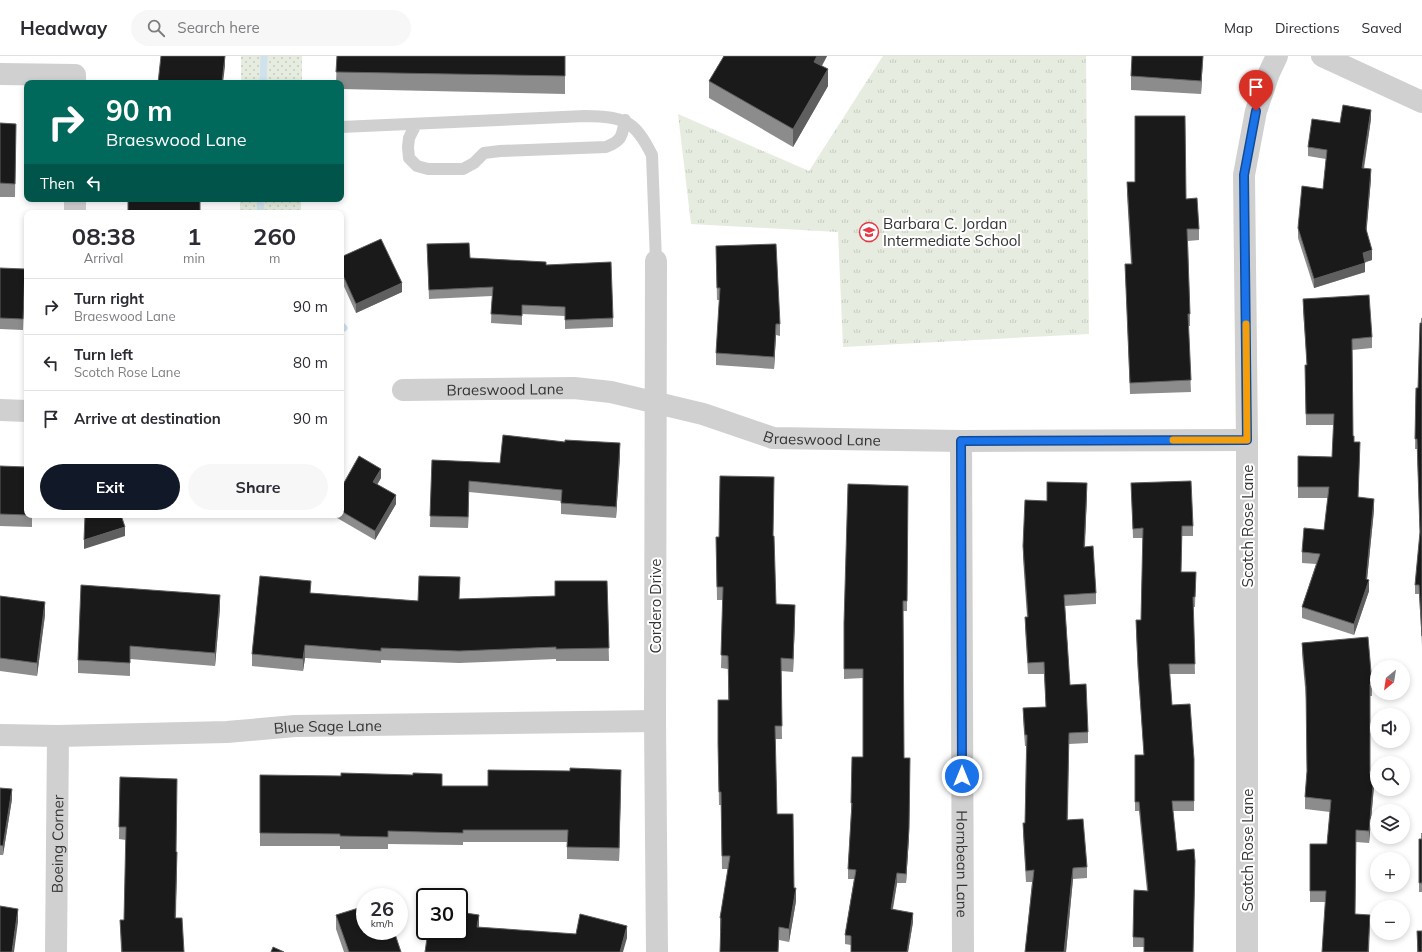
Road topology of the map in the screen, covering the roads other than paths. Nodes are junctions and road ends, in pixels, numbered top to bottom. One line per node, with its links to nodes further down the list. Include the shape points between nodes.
1 (1277, 56): 14 (street, Scotch Rose Lane, via 1268,73 1256,111 1244,175)
2 (1322, 56): 5 (street)
3 (0, 74): 4 (street)
4 (75, 79)
5 (1422, 102)
6 (625, 120): 7 (lane, via 612,116 585,116); 7 (lane, via 616,144 606,147 489,152 463,169 428,169 417,166 410,158 408,147 409,138); 9 (lane, via 644,140 652,155)
7 (416, 124): 8 (lane)
8 (344, 127)
9 (656, 261): 11 (street, Cordero Drive)
10 (404, 390): 11 (street, Braeswood Lane, via 574,388 611,392)
11 (655, 403): 15 (street, Braeswood Lane, via 702,414 773,438); 16 (street, Cordero Drive)
12 (0, 410): 13 (street)
13 (24, 411)
14 (1247, 440): 15 (street, Braeswood Lane); 22 (street, Scotch Rose Lane)
15 (961, 441): 21 (street, Hornbean Lane)
16 (656, 721): 18 (street, Blue Sage Lane, via 296,726 227,732); 20 (street, Cordero Drive)
17 (0, 735): 18 (street, Blue Sage Lane)
18 (58, 736): 19 (street, Boeing Corner)
19 (56, 952)
20 (657, 952)
21 (963, 952)
22 (1247, 952)

